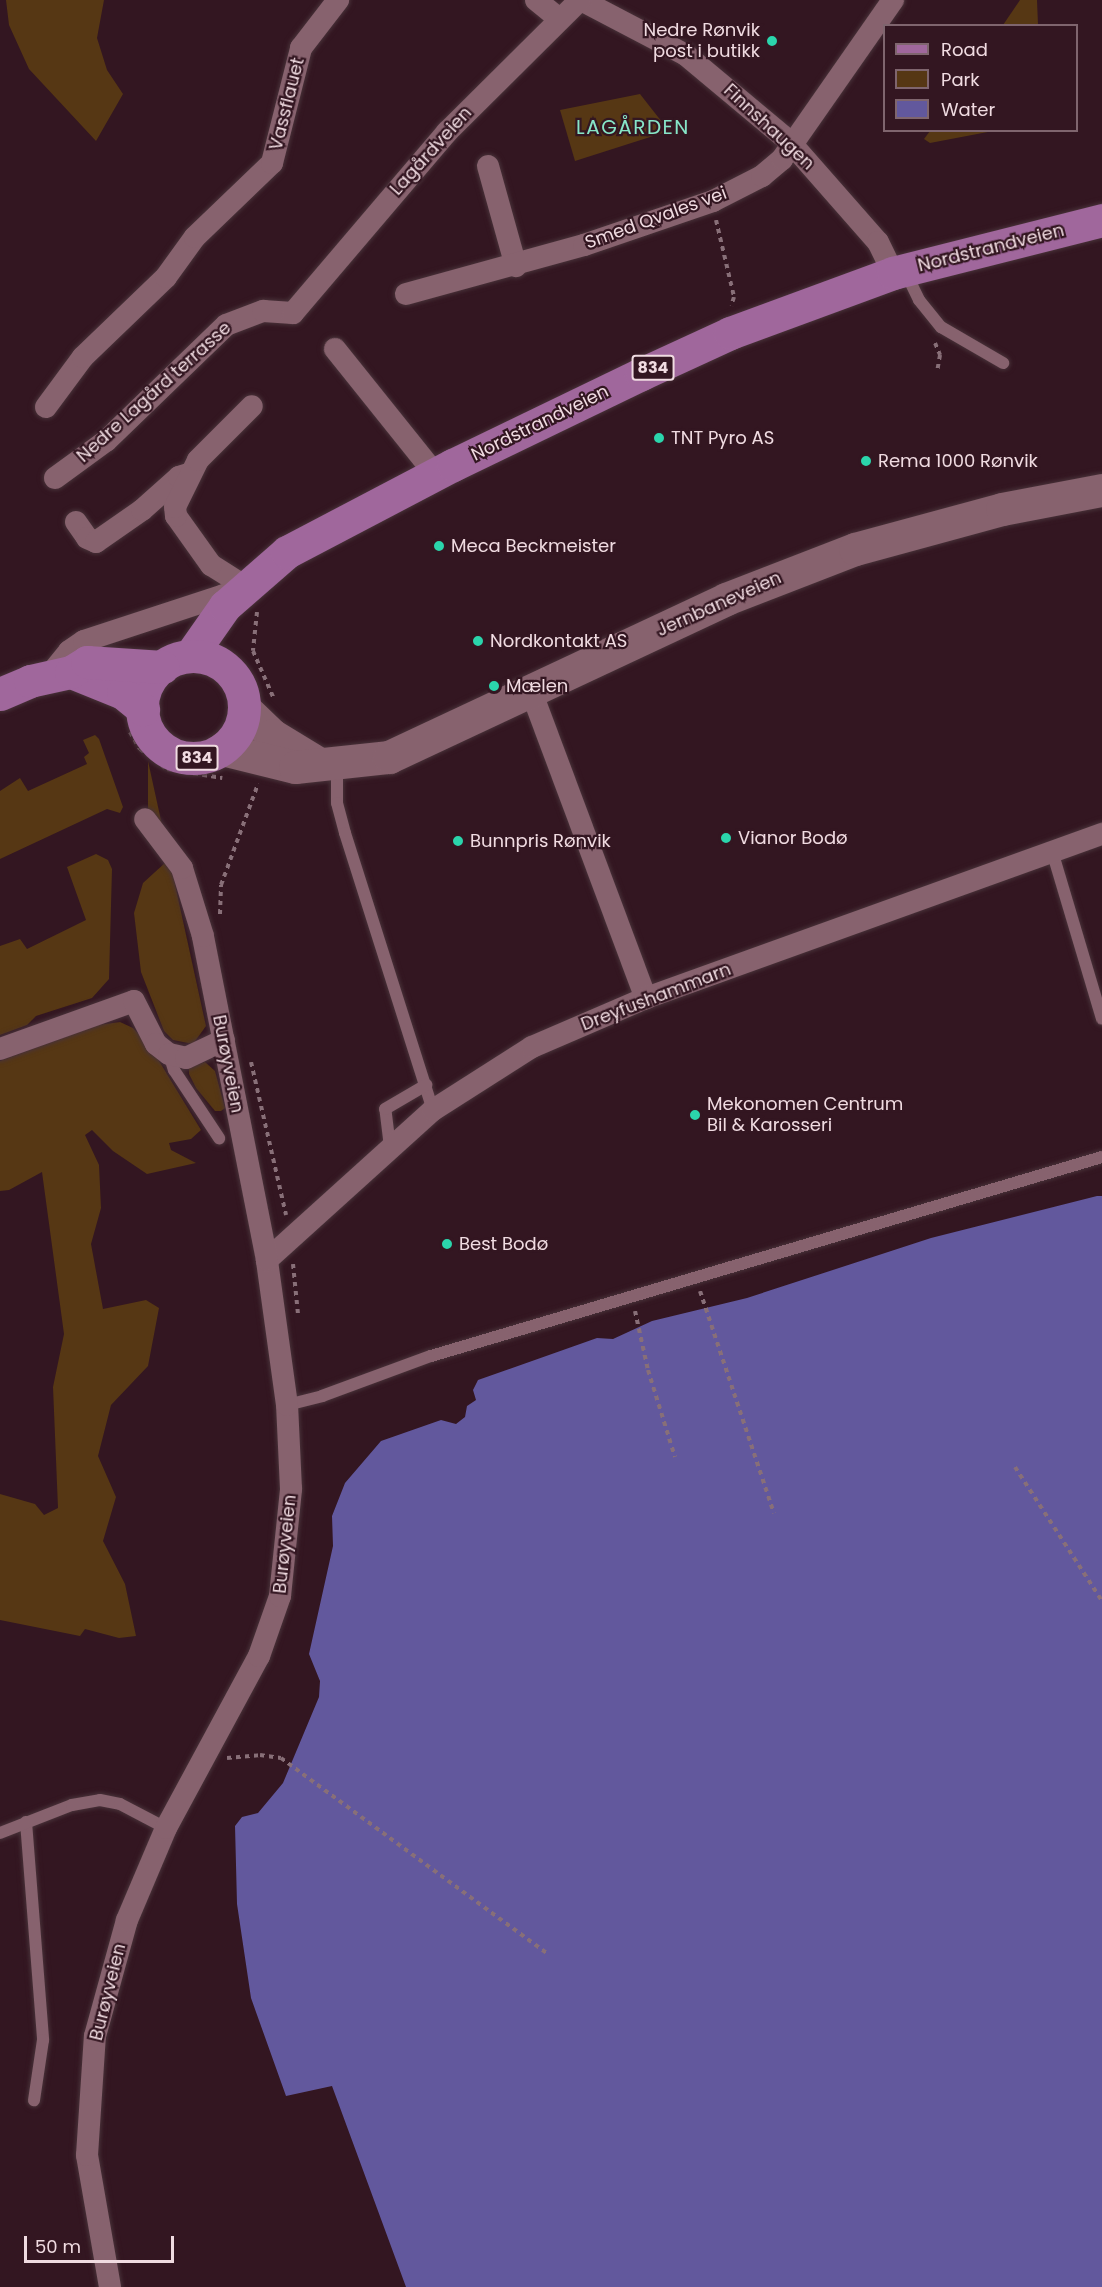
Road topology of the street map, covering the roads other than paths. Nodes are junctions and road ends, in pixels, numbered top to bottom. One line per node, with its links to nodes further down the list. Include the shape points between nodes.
1 (338, 0): 16 (street, Vassflauet, via 309,36 299,56 272,163 195,237 166,278 83,357)
2 (536, 0): 5 (street)
3 (580, 0): 5 (street, Lagårdveien); 6 (street, Finnshaugen, via 686,55)
4 (893, 0): 6 (street, Smed Qvales vei)
5 (558, 18): 12 (street, Lagårdveien, via 447,132)
6 (790, 142): 9 (street, Smed Qvales vei, via 773,168 713,201); 10 (street, Finnshaugen, via 878,242)
7 (488, 166): 9 (street)
8 (1102, 220): 10 (main road, Nordstrandveien / 834)
9 (516, 266): 11 (street, Smed Qvales vei)
10 (898, 271): 14 (lane, via 953,337); 18 (main road, Nordstrandveien / 834, via 730,333)
11 (406, 294)
12 (293, 313): 19 (street, Nedre Lagård terrasse, via 263,311 226,325 106,441)
13 (335, 349): 18 (street)
14 (1003, 363)
15 (252, 406): 17 (street, via 212,444)
16 (46, 407)
17 (188, 474): 21 (street, via 96,542 87,538); 22 (street, via 176,516 212,566)
18 (435, 474): 22 (main road, Nordstrandveien / 834, via 287,552)
19 (55, 478)
20 (1102, 490): 26 (street, Jernbaneveien, via 1002,509 855,549 726,599)
21 (76, 522)
22 (249, 594): 23 (main road, Nordstrandveien / 834, via 225,606); 24 (main road); 25 (street, via 224,595 84,642 69,651)
23 (176, 661): 24 (main road); 25 (main road, via 87,662); 29 (main road, 834, via 147,686)
24 (223, 665): 28 (main road)
25 (60, 674): 27 (main road); 29 (main road, via 123,693)
26 (531, 691): 31 (street, Jernbaneveien, via 403,752 368,762); 35 (street)
27 (0, 694)
28 (260, 705): 30 (main road, 834, via 238,732); 31 (street, via 273,735)
29 (134, 717): 30 (main road, 834, via 168,751)
30 (226, 763): 31 (street, Jernbaneveien, via 259,773)
31 (326, 763): 40 (lane)
32 (146, 819): 37 (street, Burøyveien, via 169,848 191,890)
33 (1102, 834): 34 (street, Dreyfushammarn)
34 (1052, 851): 35 (street, Dreyfushammarn); 36 (lane)
35 (646, 998): 41 (street, Dreyfushammarn, via 532,1047)
36 (1102, 1019)
37 (224, 1040): 39 (street, via 186,1058); 45 (street, Burøyveien)
38 (0, 1049): 39 (street, via 134,1001 156,1044)
39 (169, 1054): 42 (lane, via 174,1070)
40 (426, 1085): 41 (lane); 43 (lane, via 384,1109)
41 (434, 1110): 43 (street, Dreyfushammarn)
42 (219, 1138)
43 (390, 1147): 45 (street, Dreyfushammarn)
44 (1102, 1157): 46 (lane, via 431,1356)
45 (267, 1260): 46 (street, Burøyveien)
46 (287, 1405): 48 (street, Burøyveien, via 291,1489 280,1596 259,1656 233,1711)
47 (26, 1822): 48 (lane, via 72,1805 100,1800 120,1804); 49 (lane); 50 (lane, via 43,2040)
48 (166, 1828): 51 (street, Burøyveien, via 127,1920 95,2036 87,2155)
49 (0, 1833)
50 (34, 2100)
51 (110, 2287)

